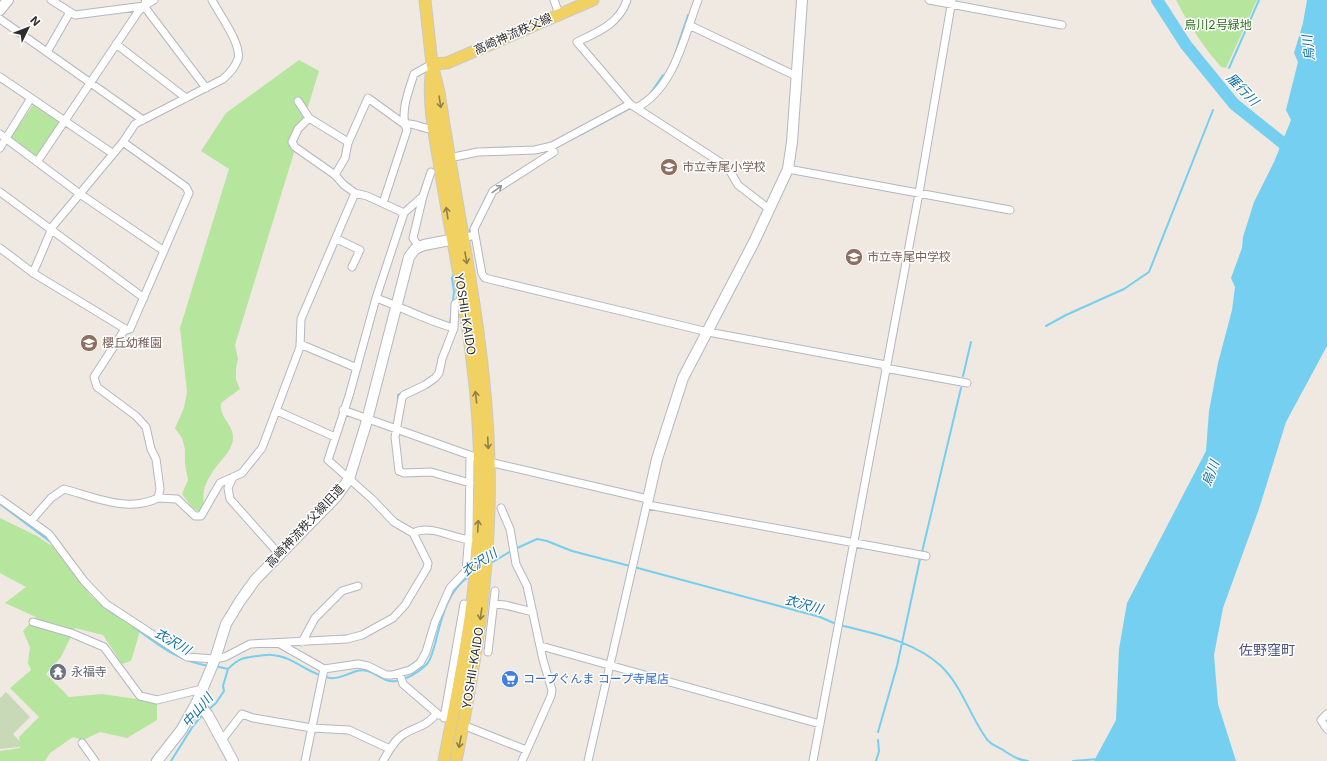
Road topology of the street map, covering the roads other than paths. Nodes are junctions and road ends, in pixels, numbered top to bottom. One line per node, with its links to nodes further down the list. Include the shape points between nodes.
1 (8, 0): 14 (street)
2 (51, 0): 15 (street)
3 (154, 0): 13 (street)
4 (212, 0): 26 (street, via 234,39 238,54 234,68 223,79)
5 (425, 0): 22 (main road, YOSHII-KAIDO)
6 (554, 0): 16 (street)
7 (593, 0): 16 (main road, 高崎神流秩父線)
8 (627, 0): 30 (street, via 618,18 609,26 576,42)
9 (698, 0): 18 (street)
10 (802, 0): 23 (street)
11 (929, 0): 12 (street)
12 (952, 2): 19 (street); 49 (street)
13 (145, 3): 15 (street, via 76,16); 20 (street); 26 (street)
14 (0, 10)
15 (70, 12): 21 (street)
16 (559, 14): 22 (main road, 高崎神流秩父線, via 448,63)
17 (0, 19): 21 (street)
18 (689, 25): 23 (street); 30 (street, via 677,62 651,99)
19 (1062, 25)
20 (116, 44): 25 (street); 28 (street)
21 (47, 52): 25 (street)
22 (432, 64): 34 (street, via 414,74); 35 (main road, YOSHII-KAIDO, via 429,95); 42 (main road, YOSHII-KAIDO, one-way to 42)
23 (796, 76): 44 (street)
24 (0, 77): 27 (street)
25 (89, 82): 32 (street); 33 (street)
26 (206, 88): 28 (street)
27 (31, 98): 33 (street); 36 (street)
28 (186, 98): 32 (street)
29 (298, 101): 31 (street)
30 (633, 106): 42 (street, via 552,146 534,150 478,152); 53 (street, via 720,162 730,171 738,185)
31 (309, 118): 38 (street); 46 (street, via 298,129 292,142 295,147)
32 (143, 120): 37 (street, via 135,124)
33 (64, 121): 41 (street); 43 (street)
34 (404, 124): 35 (street); 38 (street, via 368,98); 52 (street, via 407,130)
35 (434, 129): 59 (main road, YOSHII-KAIDO, one-way to 35)
36 (3, 136): 39 (street); 43 (street)
37 (123, 142): 41 (street); 62 (street, via 186,186 188,190 188,196)
38 (348, 142): 46 (street, via 345,158)
39 (0, 148)
40 (554, 152): 57 (street, one-way to 40, via 474,228 493,191)
41 (112, 153): 50 (street)
42 (449, 158): 59 (main road, YOSHII-KAIDO)
43 (37, 162): 50 (street)
44 (788, 169): 49 (street); 53 (street)
45 (431, 172): 51 (street)
46 (335, 175): 48 (street)
47 (0, 192): 56 (street)
48 (356, 193): 52 (street); 58 (street)
49 (919, 193): 54 (street); 73 (street)
50 (80, 194): 56 (street); 62 (street)
51 (423, 196): 55 (street); 60 (street, via 413,238)
52 (383, 204): 55 (street)
53 (769, 209): 71 (street)
54 (1010, 210)
55 (404, 213): 66 (street)
56 (51, 231): 64 (street); 65 (street)
57 (475, 235): 59 (street); 71 (street, via 482,274 485,278)
58 (336, 239): 63 (street, via 360,250); 72 (street, via 301,319)
59 (457, 239): 60 (street); 67 (main road, YOSHII-KAIDO); 81 (main road, YOSHII-KAIDO, one-way to 81, via 481,357)
60 (419, 247): 68 (street, 高崎神流秩父線旧道, via 409,257)
61 (0, 248): 64 (street)
62 (164, 251): 65 (street)
63 (352, 267)
64 (33, 273): 70 (street)
65 (144, 298): 70 (street, via 130,329)
66 (376, 298): 68 (street); 74 (street)
67 (464, 300): 69 (street, via 455,304); 81 (main road, YOSHII-KAIDO, one-way to 67, via 473,368)
68 (397, 305): 69 (street, via 436,324); 78 (street, 高崎神流秩父線旧道)
69 (454, 328): 79 (street, via 439,373 425,385 402,398)
70 (125, 329): 85 (street, via 94,377 97,386 136,416 146,427 156,459 160,488)
71 (708, 332): 73 (street); 87 (street, via 683,378 670,414)
72 (300, 344): 74 (street); 77 (street)
73 (886, 367): 75 (street); 92 (street)
74 (357, 368): 76 (street)
75 (968, 383)
76 (343, 410): 78 (street); 80 (street)
77 (277, 411): 80 (street); 82 (street, via 262,448 247,469)
78 (368, 418): 79 (street); 83 (street, 高崎神流秩父線旧道)
79 (397, 428): 81 (street); 84 (street, via 395,437 399,471 431,472)
80 (335, 438): 83 (street, via 328,460)
81 (480, 459): 84 (street); 87 (street); 113 (main road, YOSHII-KAIDO, one-way to 81, via 467,643 474,586); 115 (main road, YOSHII-KAIDO, one-way to 115, via 487,557 477,647)
82 (233, 477): 85 (street, via 220,483 201,516 195,516 178,499); 93 (street, via 228,488 230,499)
83 (349, 479): 90 (street, via 394,522); 93 (street, 高崎神流秩父線旧道, via 336,497)
84 (470, 483): 91 (street)
85 (158, 498): 89 (street, via 146,504 124,504 64,489 51,498)
86 (0, 499): 89 (street)
87 (648, 502): 92 (street); 106 (street)
88 (501, 508): 99 (street, via 510,529 516,564 527,586)
89 (32, 520): 105 (street, via 48,534 84,581 106,604 187,657)
90 (413, 533): 91 (street, via 422,530 434,531); 101 (street, via 426,557 427,568 405,605 393,618 379,627 347,639)
91 (469, 540): 108 (street, via 466,571 450,588 435,622 426,652 420,662)
92 (854, 542): 94 (street); 114 (street)
93 (279, 554): 105 (street, 高崎神流秩父線旧道, via 240,601 226,624)
94 (926, 556)
95 (358, 586): 101 (street, via 342,591 315,618)
96 (495, 591): 98 (street)
97 (464, 604): 113 (street)
98 (494, 604): 99 (street, via 505,604); 104 (street)
99 (533, 612): 103 (street)
100 (33, 622): 109 (street, via 71,633 104,647 140,696 157,700)
101 (302, 642): 102 (street)
102 (280, 644): 105 (street, via 250,644); 107 (street)
103 (541, 646): 106 (street); 121 (street, via 552,690)
104 (488, 652)
105 (215, 659): 109 (street, 高崎神流秩父線旧道)
106 (612, 665): 114 (street); 130 (street)
107 (324, 669): 108 (street, via 358,664 386,675); 116 (street)
108 (400, 674): 111 (street, via 403,684)
109 (202, 689): 110 (street, 高崎神流秩父線旧道)
110 (203, 708): 118 (street); 123 (street, 高崎神流秩父線旧道, via 182,729)
111 (436, 714): 113 (street); 120 (street, via 429,723 403,734)
112 (1327, 714): 117 (street, via 1322,720)
113 (448, 720): 127 (main road, YOSHII-KAIDO)
114 (820, 724): 131 (street)
115 (463, 725): 121 (street); 128 (main road, YOSHII-KAIDO, one-way to 128)
116 (312, 728): 118 (street, via 242,714); 120 (street, via 349,730); 125 (street)
117 (1327, 729)
118 (222, 740): 124 (street)
119 (82, 743): 122 (street)
120 (390, 749): 126 (street)
121 (526, 750): 129 (street)
122 (95, 761)
123 (157, 761)
124 (232, 761)
125 (305, 761)
126 (383, 761)
127 (444, 761)
128 (456, 761)
129 (522, 761)
130 (588, 761)
131 (813, 761)

